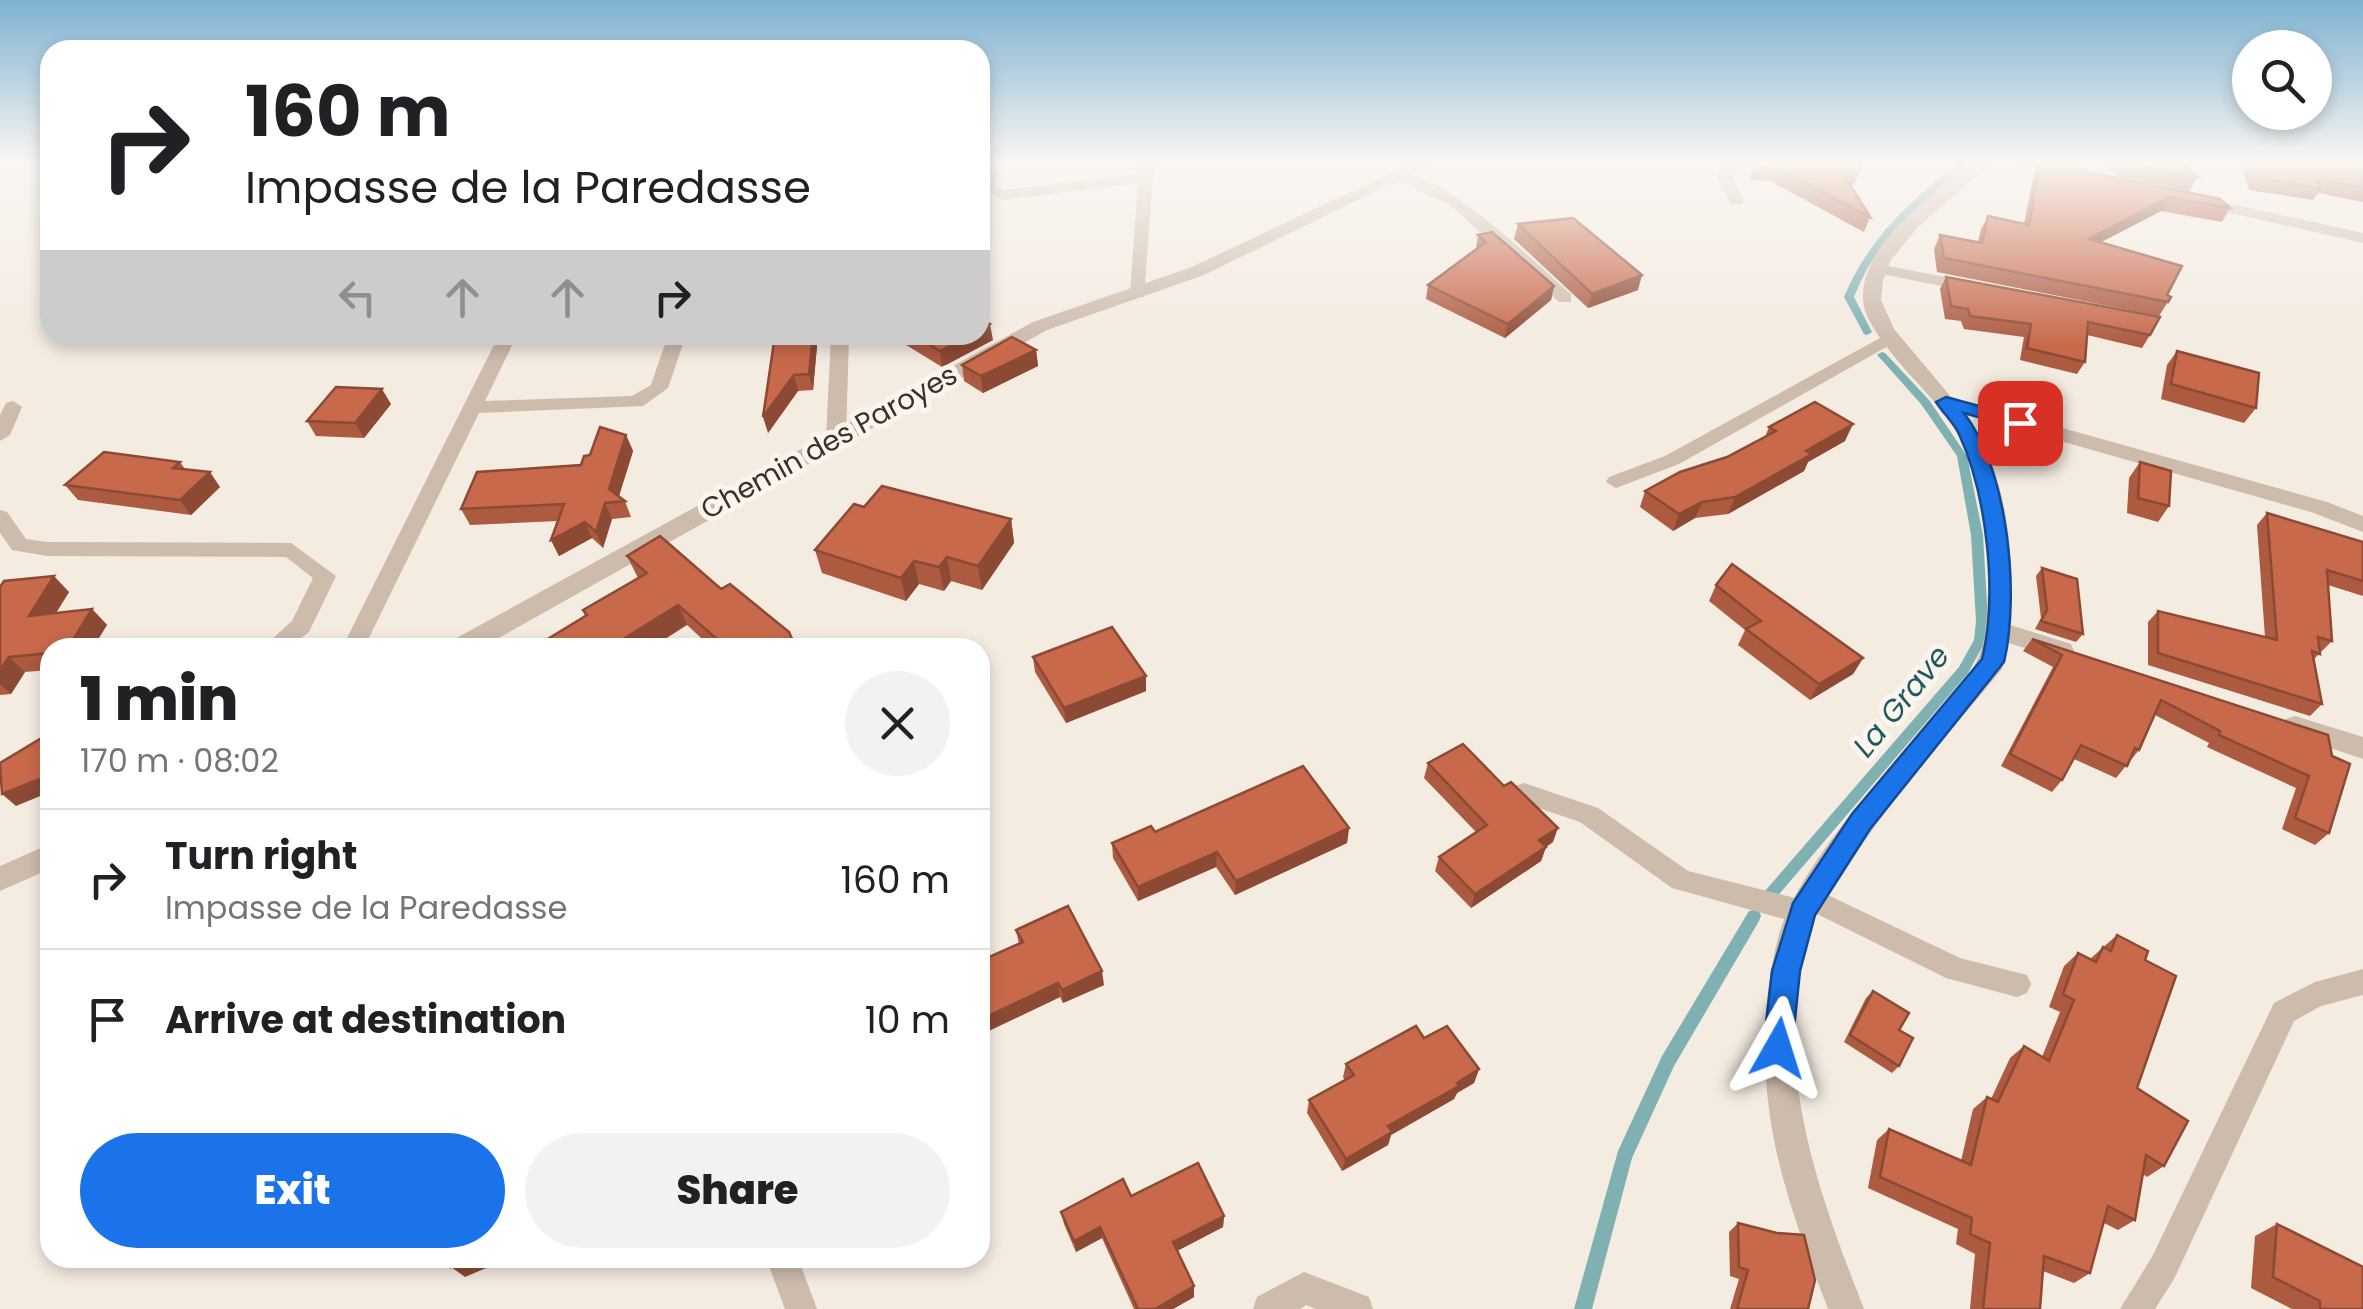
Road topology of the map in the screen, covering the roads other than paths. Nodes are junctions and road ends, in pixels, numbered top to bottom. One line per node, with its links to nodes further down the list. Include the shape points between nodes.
1 (1143, 223): 9 (lane)
2 (1301, 223): 9 (street, Chemin des Paroyes)
3 (1479, 223): 10 (lane)
4 (1914, 223): 7 (street)
5 (2295, 223): 6 (lane)
6 (2363, 238)
7 (1877, 269): 8 (lane); 11 (street, via 1872,299)
8 (1999, 292)
9 (1138, 294): 19 (street, Chemin des Paroyes, via 1040,326)
10 (1565, 298)
11 (1891, 337): 15 (street); 20 (lane, via 1672,460)
12 (503, 345): 17 (lane)
13 (674, 345): 17 (lane, via 660,388 636,402)
14 (840, 345): 19 (lane)
15 (1946, 402): 22 (street); 23 (street, via 1968,432 1992,511 2002,582)
16 (13, 407): 18 (lane)
17 (475, 407): 25 (lane)
18 (0, 434)
19 (836, 438): 26 (street, Chemin des Paroyes)
20 (1616, 482)
21 (0, 517): 24 (lane, via 18,545 47,549 292,550 325,576 301,626)
22 (2363, 524)
23 (2000, 631): 27 (street); 33 (street, via 1993,662 1861,822)
24 (286, 638)
25 (358, 638)
26 (478, 638)
27 (2091, 660)
28 (2272, 719): 29 (street)
29 (2363, 748)
30 (1524, 793): 33 (lane, via 1589,815 1682,880)
31 (40, 861): 32 (street)
32 (0, 879)
33 (1807, 905): 35 (lane, via 1956,968); 40 (street, via 1786,971 1778,1048 1784,1118 1808,1211)
34 (2363, 982): 41 (lane, via 2284,1012 2163,1268)
35 (2017, 984)
36 (786, 1268): 37 (lane)
37 (801, 1309)
38 (1269, 1309): 39 (lane, via 1304,1288)
39 (1356, 1309)
40 (1846, 1309)
41 (2136, 1309)

